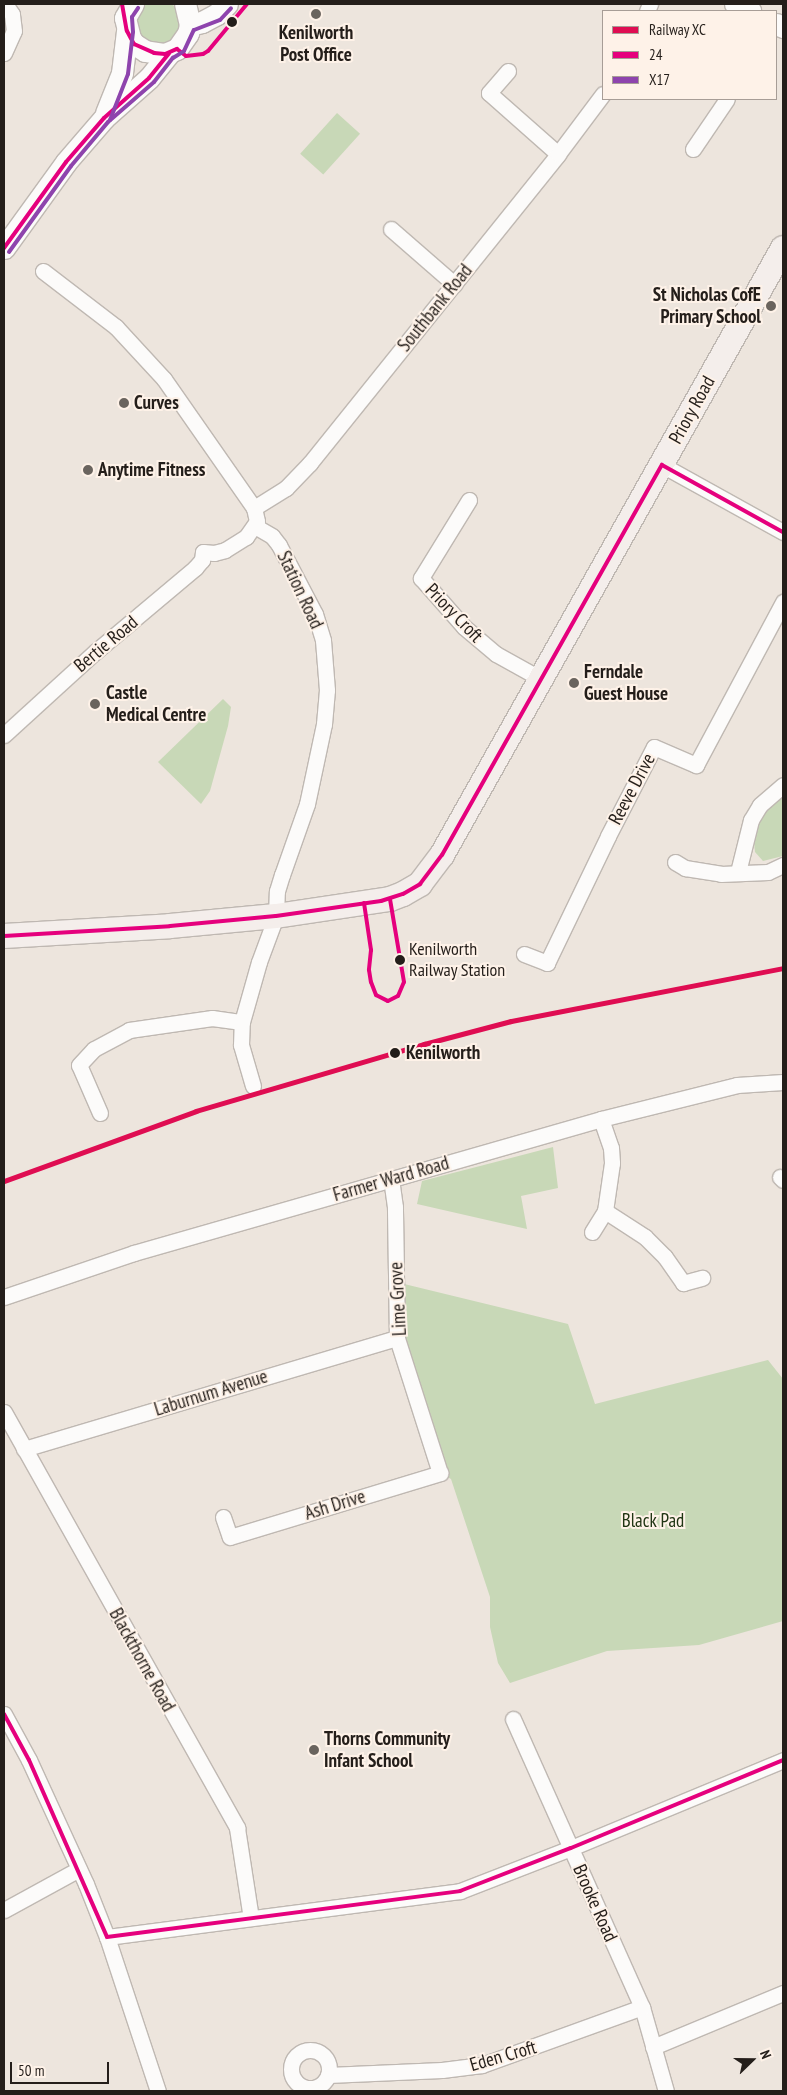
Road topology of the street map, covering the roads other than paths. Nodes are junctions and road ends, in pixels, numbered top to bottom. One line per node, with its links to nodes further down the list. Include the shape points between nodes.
1 (5, 4): 9 (street, via 12,14 14,27)
2 (185, 4): 7 (main road)
3 (227, 4): 7 (main road, via 217,14)
4 (735, 4): 5 (main road)
5 (748, 10)
6 (127, 13): 8 (main road, via 130,38 140,48 154,53); 13 (main road, via 122,72)
7 (190, 24): 8 (main road, via 184,41)
8 (173, 51): 13 (main road, via 149,78)
9 (4, 52)
10 (508, 71): 15 (street, via 490,93)
11 (602, 95): 15 (street, Southbank Road)
12 (726, 100): 14 (street)
13 (104, 118): 17 (main road, via 66,162)
14 (693, 149)
15 (558, 154): 20 (street, Southbank Road)
16 (391, 229): 20 (street)
17 (5, 246)
18 (783, 248): 21 (main road, Priory Road)
19 (43, 271): 23 (street, via 134,345 169,387)
20 (454, 284): 23 (street, Southbank Road, via 310,463 286,488)
21 (662, 465): 25 (street); 27 (main road, Priory Road)
22 (469, 500): 27 (street, Priory Croft, via 421,578 464,627 496,654)
23 (254, 508): 24 (street)
24 (255, 526): 28 (street, Bertie Road, via 246,537 225,550 203,552 202,560 195,568); 33 (street, Station Road, via 276,540 297,575 315,614 327,669 324,724 316,764 307,804 277,891)
25 (783, 532)
26 (783, 602): 35 (street, Reeve Drive, via 696,765 654,747 547,963)
27 (541, 679): 33 (main road, Priory Road, via 432,870 420,884 403,894 364,903)
28 (4, 734)
29 (783, 785): 32 (street, via 760,805 751,820)
30 (675, 862): 32 (street, via 704,872)
31 (783, 865): 32 (street, via 768,872)
32 (738, 872)
33 (276, 916): 34 (main road, Priory Road, via 178,926); 36 (street, Station Road)
34 (4, 936)
35 (524, 954)
36 (242, 1022): 38 (street, Station Road, via 241,1045); 39 (street, via 212,1018 129,1030 94,1048 79,1065)
37 (783, 1082): 40 (street, Farmer Ward Road, via 737,1085)
38 (253, 1086)
39 (100, 1114)
40 (601, 1119): 41 (street, Farmer Ward Road); 42 (street, via 611,1148 612,1164)
41 (391, 1178): 45 (street, Farmer Ward Road, via 134,1253); 46 (street, Lime Grove, via 395,1207)
42 (605, 1211): 43 (street); 44 (street, via 645,1237 665,1257 680,1285)
43 (592, 1232)
44 (702, 1278)
45 (4, 1297)
46 (398, 1338): 48 (street, Laburnum Avenue); 49 (street, Lime Grove)
47 (4, 1412): 48 (street, Blackthorne Road)
48 (24, 1449): 57 (street, Blackthorne Road, via 236,1828)
49 (440, 1473): 50 (street, Ash Drive, via 232,1542)
50 (223, 1517)
51 (4, 1714): 55 (street)
52 (513, 1719): 54 (street, Brooke Road)
53 (783, 1760): 54 (street)
54 (571, 1848): 57 (street, via 460,1890); 60 (street, Brooke Road)
55 (79, 1869): 56 (street); 58 (street)
56 (4, 1910)
57 (251, 1918): 58 (street)
58 (107, 1937): 63 (street)
59 (783, 1993): 61 (street)
60 (642, 2007): 61 (street, Brooke Road); 62 (street, Eden Croft, via 482,2065)
61 (653, 2047): 65 (street, Brooke Road)
62 (328, 2075): 64 (street); 64 (street, via 329,2068 323,2056 312,2050 301,2053 292,2063 292,2073 296,2082)
63 (153, 2090)
64 (311, 2090)
65 (666, 2091)

